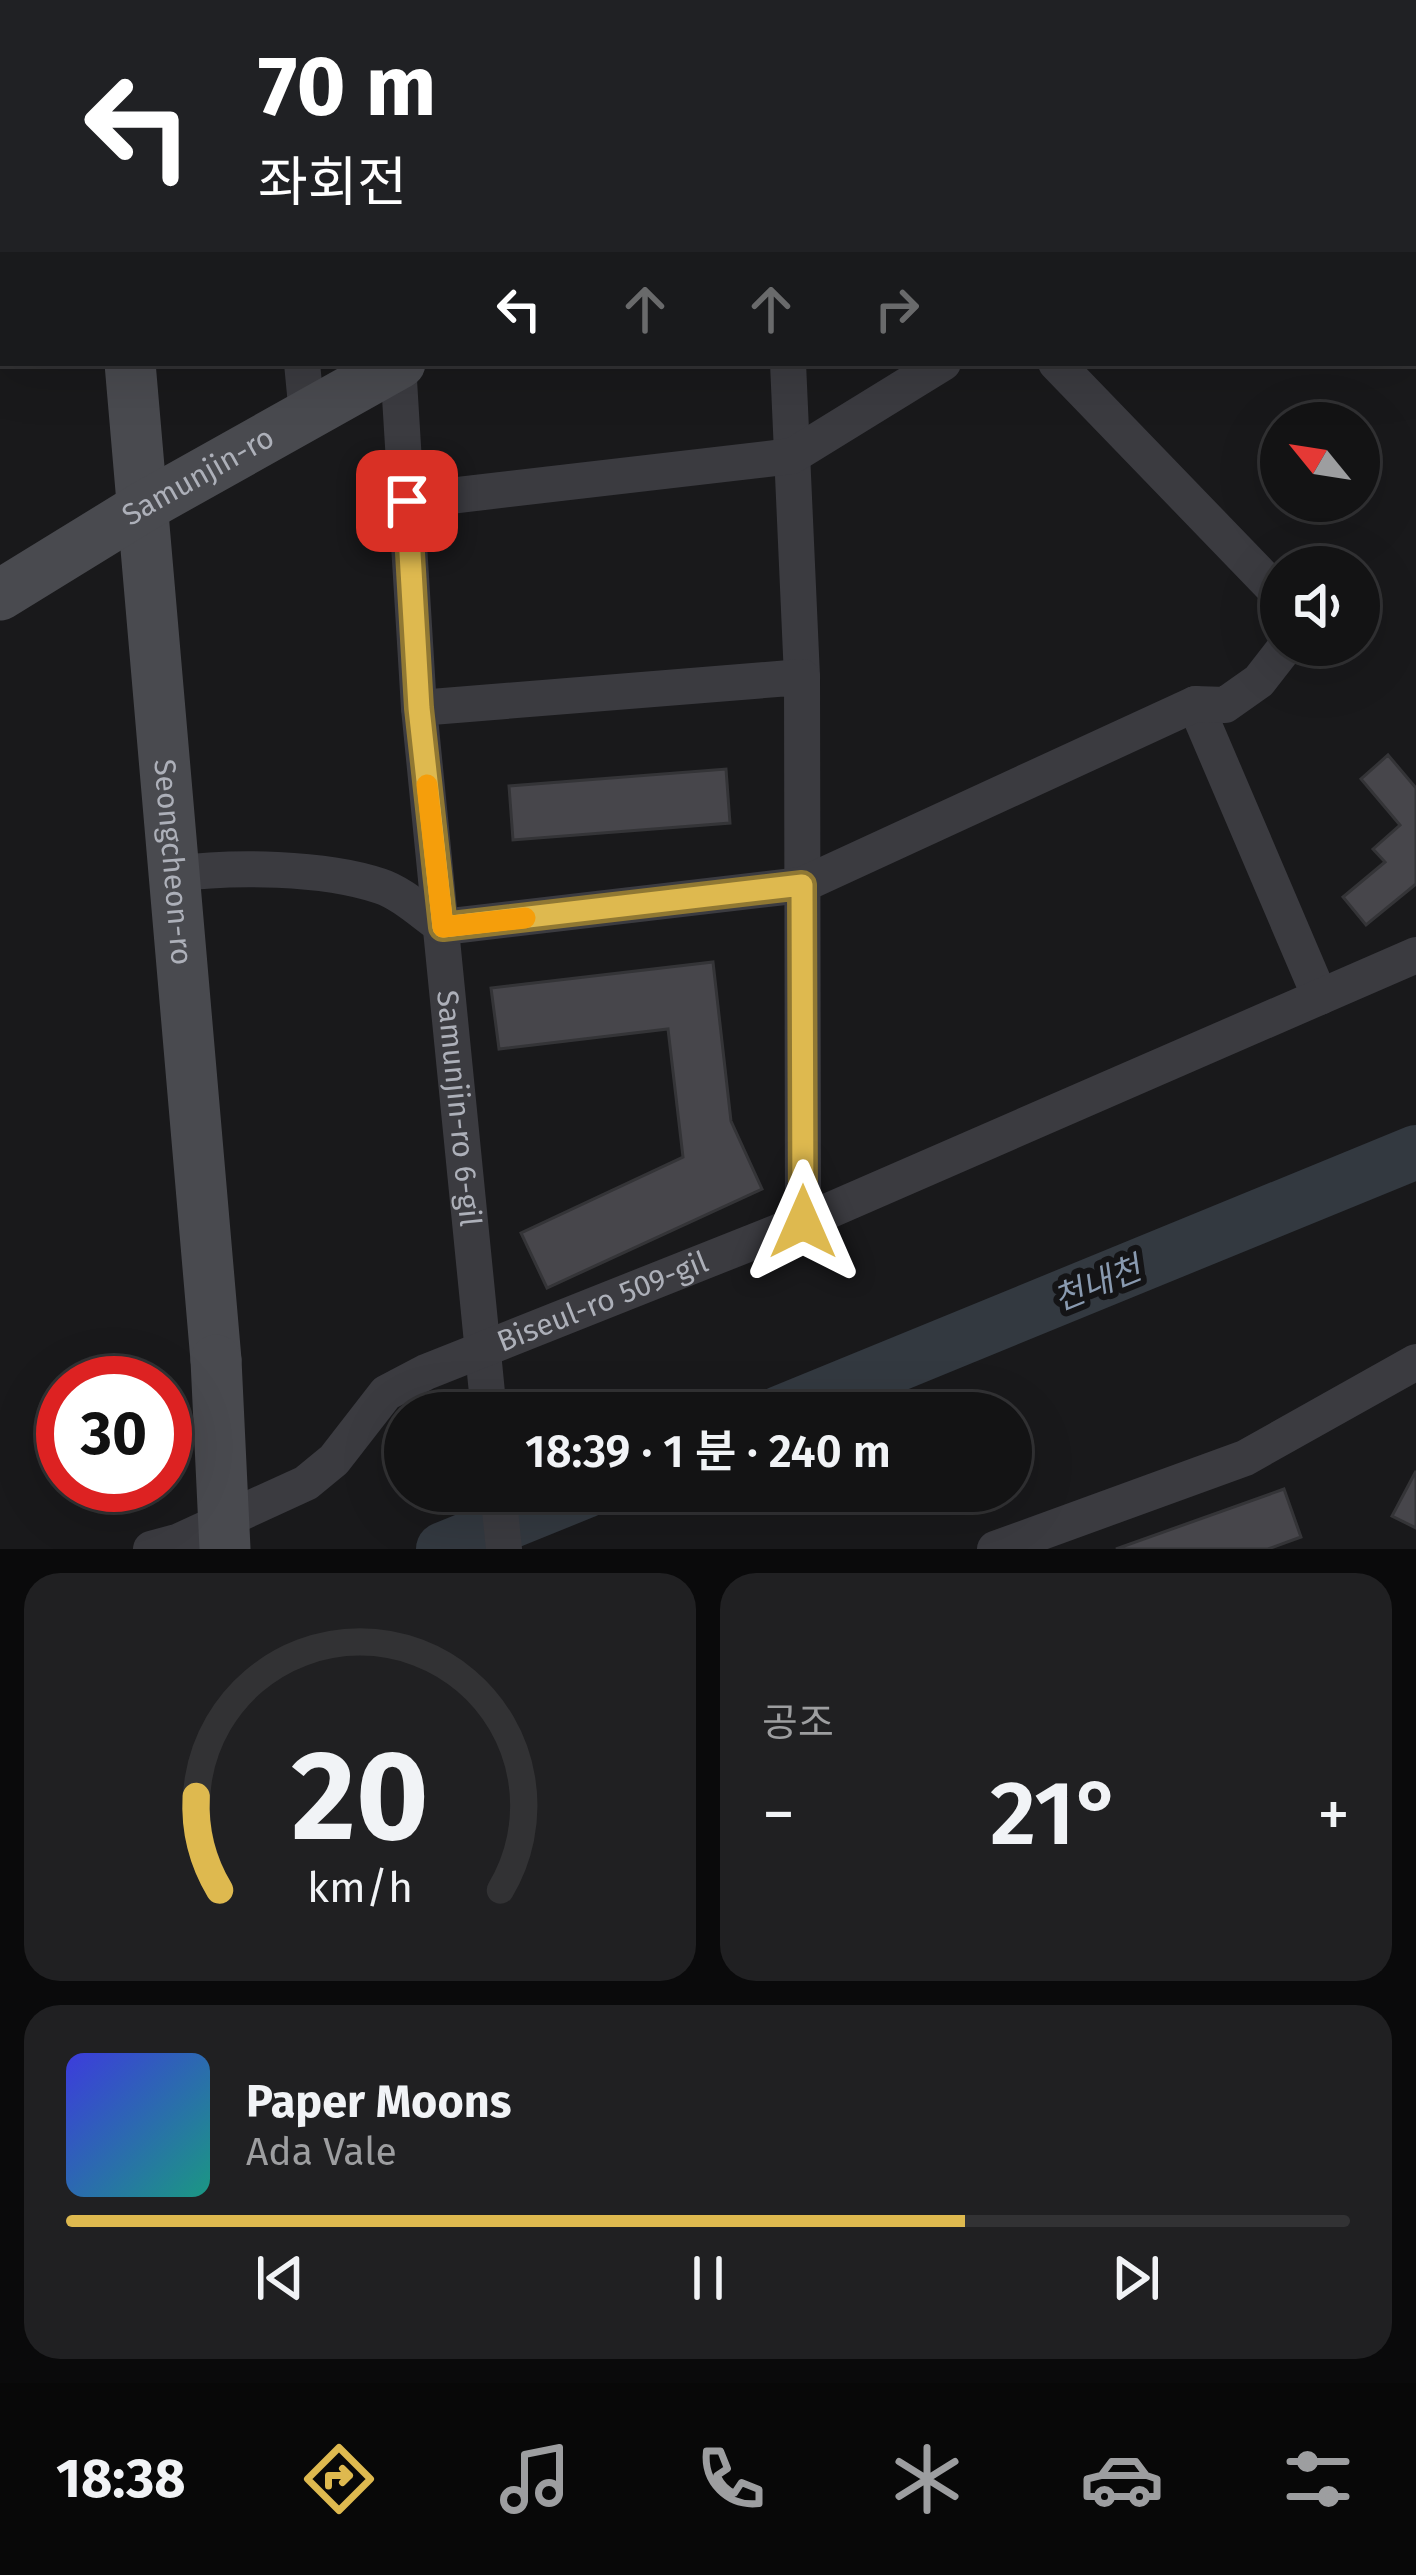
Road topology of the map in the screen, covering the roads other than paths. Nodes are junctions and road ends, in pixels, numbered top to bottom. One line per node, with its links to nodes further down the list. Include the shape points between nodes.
1 (130, 366): 11 (main road, Seongcheon-ro)
2 (302, 366): 8 (street)
3 (395, 366): 8 (main road, Samunjin-ro)
4 (399, 366): 10 (street, Samunjin-ro 6-gil)
5 (788, 366): 9 (street)
6 (939, 366): 9 (street)
7 (1059, 366): 12 (street)
8 (307, 415): 11 (main road, Samunjin-ro)
9 (792, 456): 10 (street); 15 (street)
10 (407, 501): 17 (street, Samunjin-ro 6-gil)
11 (143, 507): 13 (main road, Samunjin-ro); 18 (main road, Seongcheon-ro)
12 (1260, 574)
13 (0, 595)
14 (1271, 666): 16 (street, via 1226,704)
15 (802, 677): 17 (street); 19 (street)
16 (1196, 704): 19 (street); 22 (street)
17 (419, 708): 20 (street, Samunjin-ro 6-gil)
18 (174, 874): 20 (street, via 225,867 335,876 385,887); 29 (main road, Seongcheon-ro, bridge)
19 (802, 885): 20 (street); 23 (street)
20 (443, 927): 24 (street, Samunjin-ro 6-gil)
21 (1416, 955): 22 (street, Biseul-ro 509-gil)
22 (1320, 997): 23 (street, Biseul-ro 509-gil)
23 (803, 1222): 24 (street, Biseul-ro 509-gil)
24 (483, 1361): 26 (street, Samunjin-ro 6-gil); 28 (street, Biseul-ro 509-gil, via 426,1372 386,1393 306,1484)
25 (1416, 1362): 31 (street, via 1245,1458)
26 (487, 1392)
27 (500, 1512): 30 (street)
28 (151, 1549)
29 (225, 1549)
30 (504, 1549)
31 (995, 1549)

